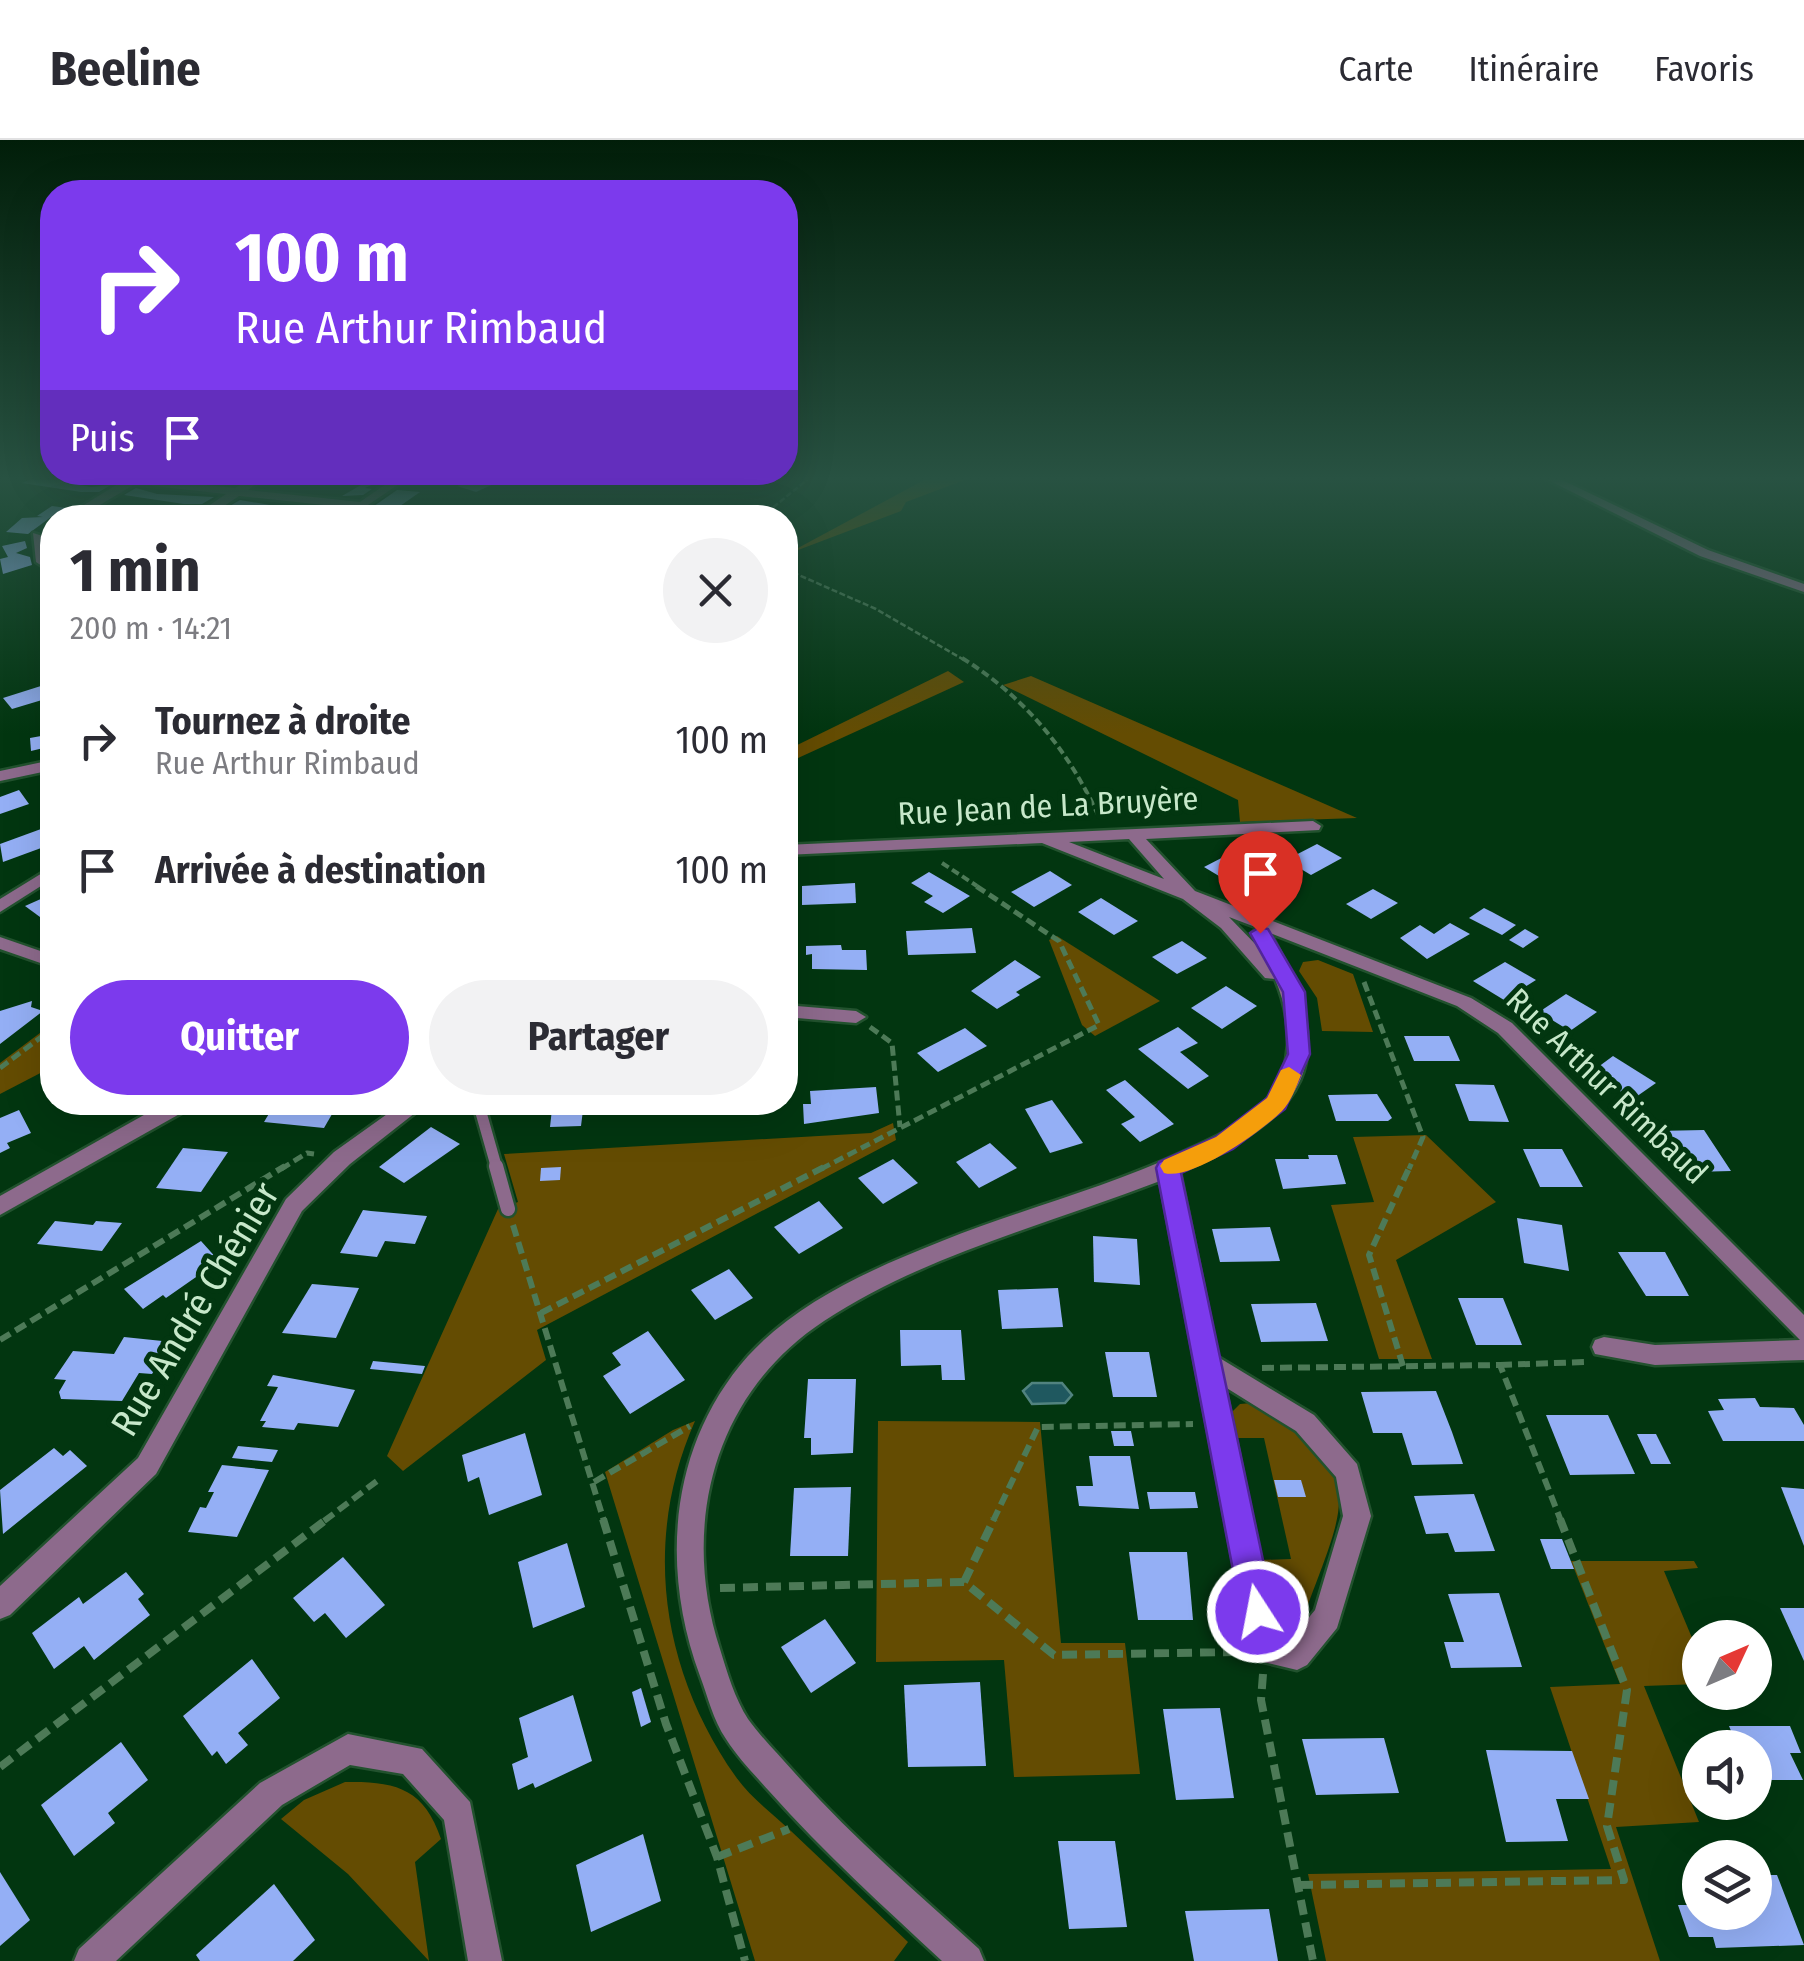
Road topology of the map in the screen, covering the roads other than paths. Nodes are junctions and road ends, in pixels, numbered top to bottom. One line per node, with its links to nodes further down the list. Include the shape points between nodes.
1 (1735, 564): 2 (street)
2 (1804, 588)
3 (40, 768): 4 (street)
4 (0, 776)
5 (1313, 826): 6 (street, Rue Jean de La Bruyère)
6 (1133, 834): 7 (street, Rue Jean de La Bruyère); 10 (street, Rue Arthur Rimbaud)
7 (1043, 838): 8 (street, Rue Jean de La Bruyère); 10 (street, Rue Arthur Rimbaud)
8 (798, 850)
9 (40, 880): 11 (street)
10 (1184, 891): 12 (street, Rue Arthur Rimbaud); 13 (street, Rue Arthur Rimbaud)
11 (0, 907)
12 (1265, 928): 13 (street, Rue Arthur Rimbaud); 18 (street, via 1294,992); 25 (street, Rue Arthur Rimbaud, via 1464,1002 1505,1028)
13 (1239, 936): 18 (street, Rue Arthur Rimbaud, via 1265,962)
14 (0, 944): 15 (street)
15 (40, 957)
16 (798, 1012): 17 (street)
17 (856, 1017)
18 (1299, 1028): 22 (street, via 1299,1054 1276,1103 1224,1143)
19 (163, 1115): 23 (street)
20 (401, 1115): 29 (street, Rue André Chénier, via 342,1158 294,1205 147,1466)
21 (482, 1115): 24 (lane)
22 (1168, 1168): 28 (street); 32 (street, via 908,1264 796,1324 714,1424 699,1458 686,1546 694,1625 733,1724 813,1819)
23 (0, 1206)
24 (508, 1209)
25 (1804, 1330)
26 (1604, 1347): 27 (street, via 1654,1355)
27 (1804, 1350)
28 (1210, 1365): 28 (street, via 1305,1423 1348,1472 1358,1516 1327,1618 1297,1655 1257,1652)
29 (0, 1605)
30 (91, 1961): 31 (street, via 271,1794 348,1749 411,1760 458,1814)
31 (485, 1961)
32 (967, 1961)

